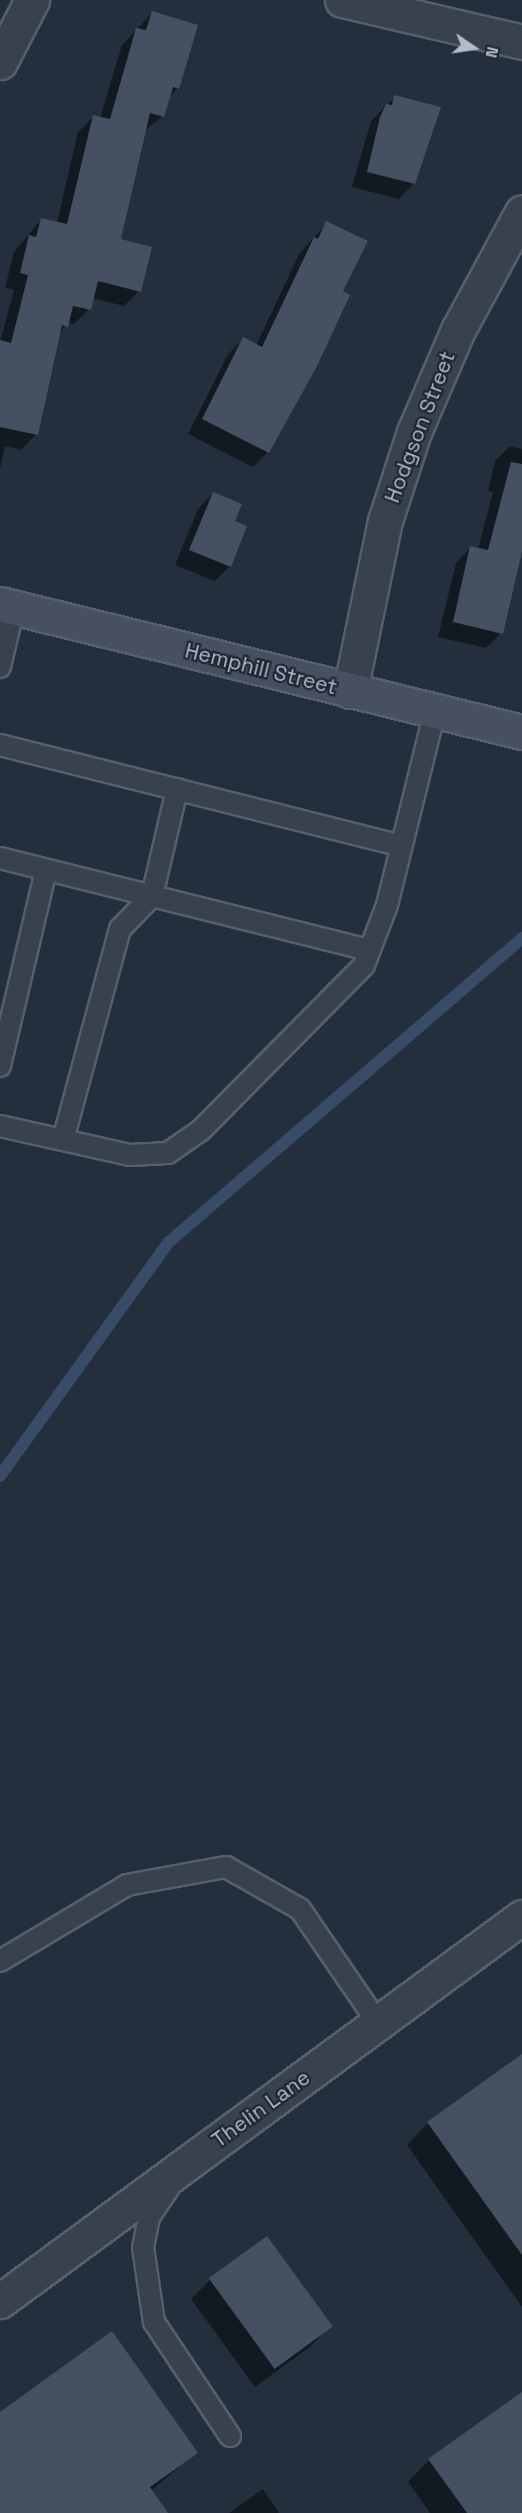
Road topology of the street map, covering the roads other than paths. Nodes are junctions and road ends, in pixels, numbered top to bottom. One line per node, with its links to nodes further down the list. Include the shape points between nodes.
1 (32, 0): 4 (street)
2 (342, 0): 3 (street)
3 (522, 42)
4 (0, 62)
5 (522, 212): 8 (street, Hodgson Street, via 458,330 414,432 385,521)
6 (7, 605): 7 (lane); 8 (main road, Hemphill Street)
7 (0, 667)
8 (350, 691): 9 (main road, Hemphill Street)
9 (435, 711): 10 (main road, Hemphill Street); 13 (lane)
10 (522, 732)
11 (0, 745): 12 (lane)
12 (177, 789): 13 (lane); 16 (lane)
13 (402, 846): 17 (lane)
14 (0, 858): 15 (lane)
15 (46, 870): 16 (lane); 18 (lane)
16 (152, 896): 17 (lane); 20 (lane, via 120,929)
17 (370, 950): 20 (lane, via 364,965 209,1121 168,1153 130,1155)
18 (0, 1066)
19 (0, 1126): 20 (lane)
20 (63, 1140)
21 (522, 1917): 23 (street, Thelin Lane)
22 (0, 1961): 23 (lane, via 127,1885 226,1867 300,1909)
23 (378, 2023): 24 (street, Thelin Lane)
24 (181, 2168): 25 (street, Thelin Lane); 26 (lane, via 149,2217 143,2247 154,2322)
25 (0, 2301)
26 (230, 2436)

